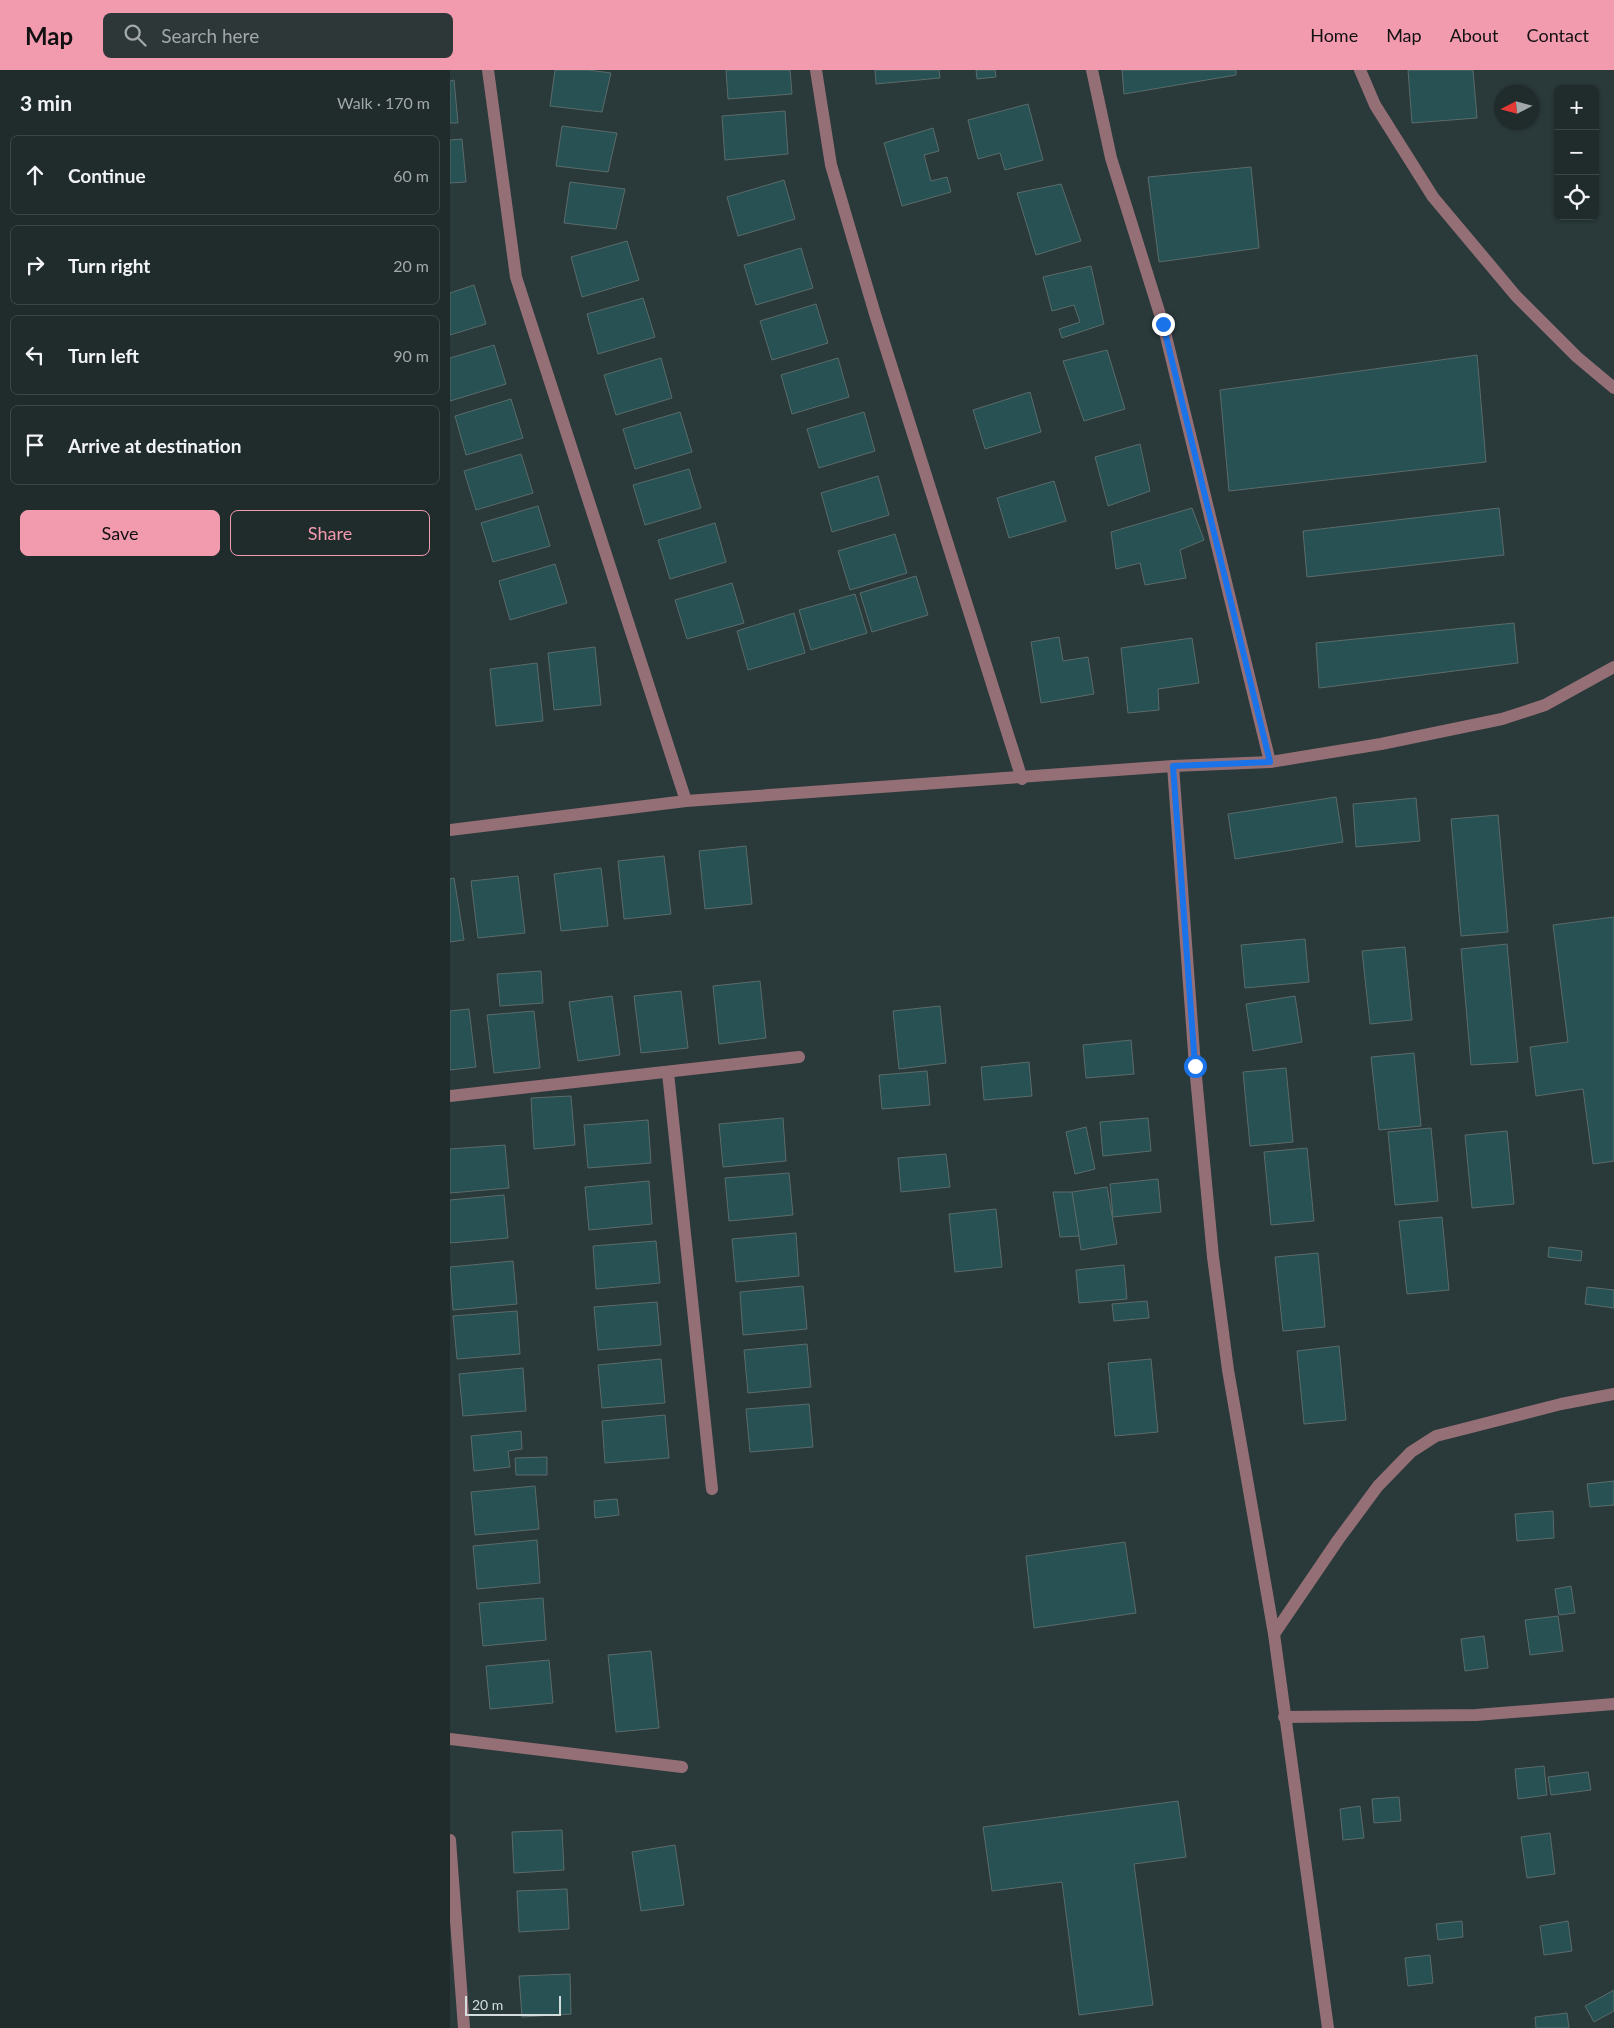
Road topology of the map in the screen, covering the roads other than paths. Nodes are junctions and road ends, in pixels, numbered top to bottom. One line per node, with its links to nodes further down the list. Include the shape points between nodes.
1 (488, 70): 10 (street, via 516,277)
2 (816, 70): 9 (street, via 831,165)
3 (1092, 70): 7 (street, via 1111,158 1163,324)
4 (1360, 70): 5 (street, via 1375,105 1433,197 1516,296 1577,357)
5 (1614, 388)
6 (1614, 667): 7 (street, via 1544,705 1502,719 1381,744)
7 (1270, 762): 8 (street)
8 (1173, 766): 9 (street); 17 (street, via 1195,1066 1214,1257 1228,1370)
9 (1022, 779): 10 (street)
10 (686, 801): 11 (street)
11 (450, 830)
12 (799, 1057): 13 (street)
13 (668, 1073): 14 (street); 16 (street)
14 (450, 1096)
15 (1614, 1394): 17 (street, via 1436,1436 1411,1452 1378,1486)
16 (712, 1489)
17 (1274, 1634): 19 (street)
18 (1614, 1704): 19 (street, via 1476,1715)
19 (1284, 1717): 24 (street)
20 (450, 1739): 21 (street)
21 (682, 1767)
22 (450, 1840): 23 (street)
23 (464, 2028)
24 (1328, 2028)

